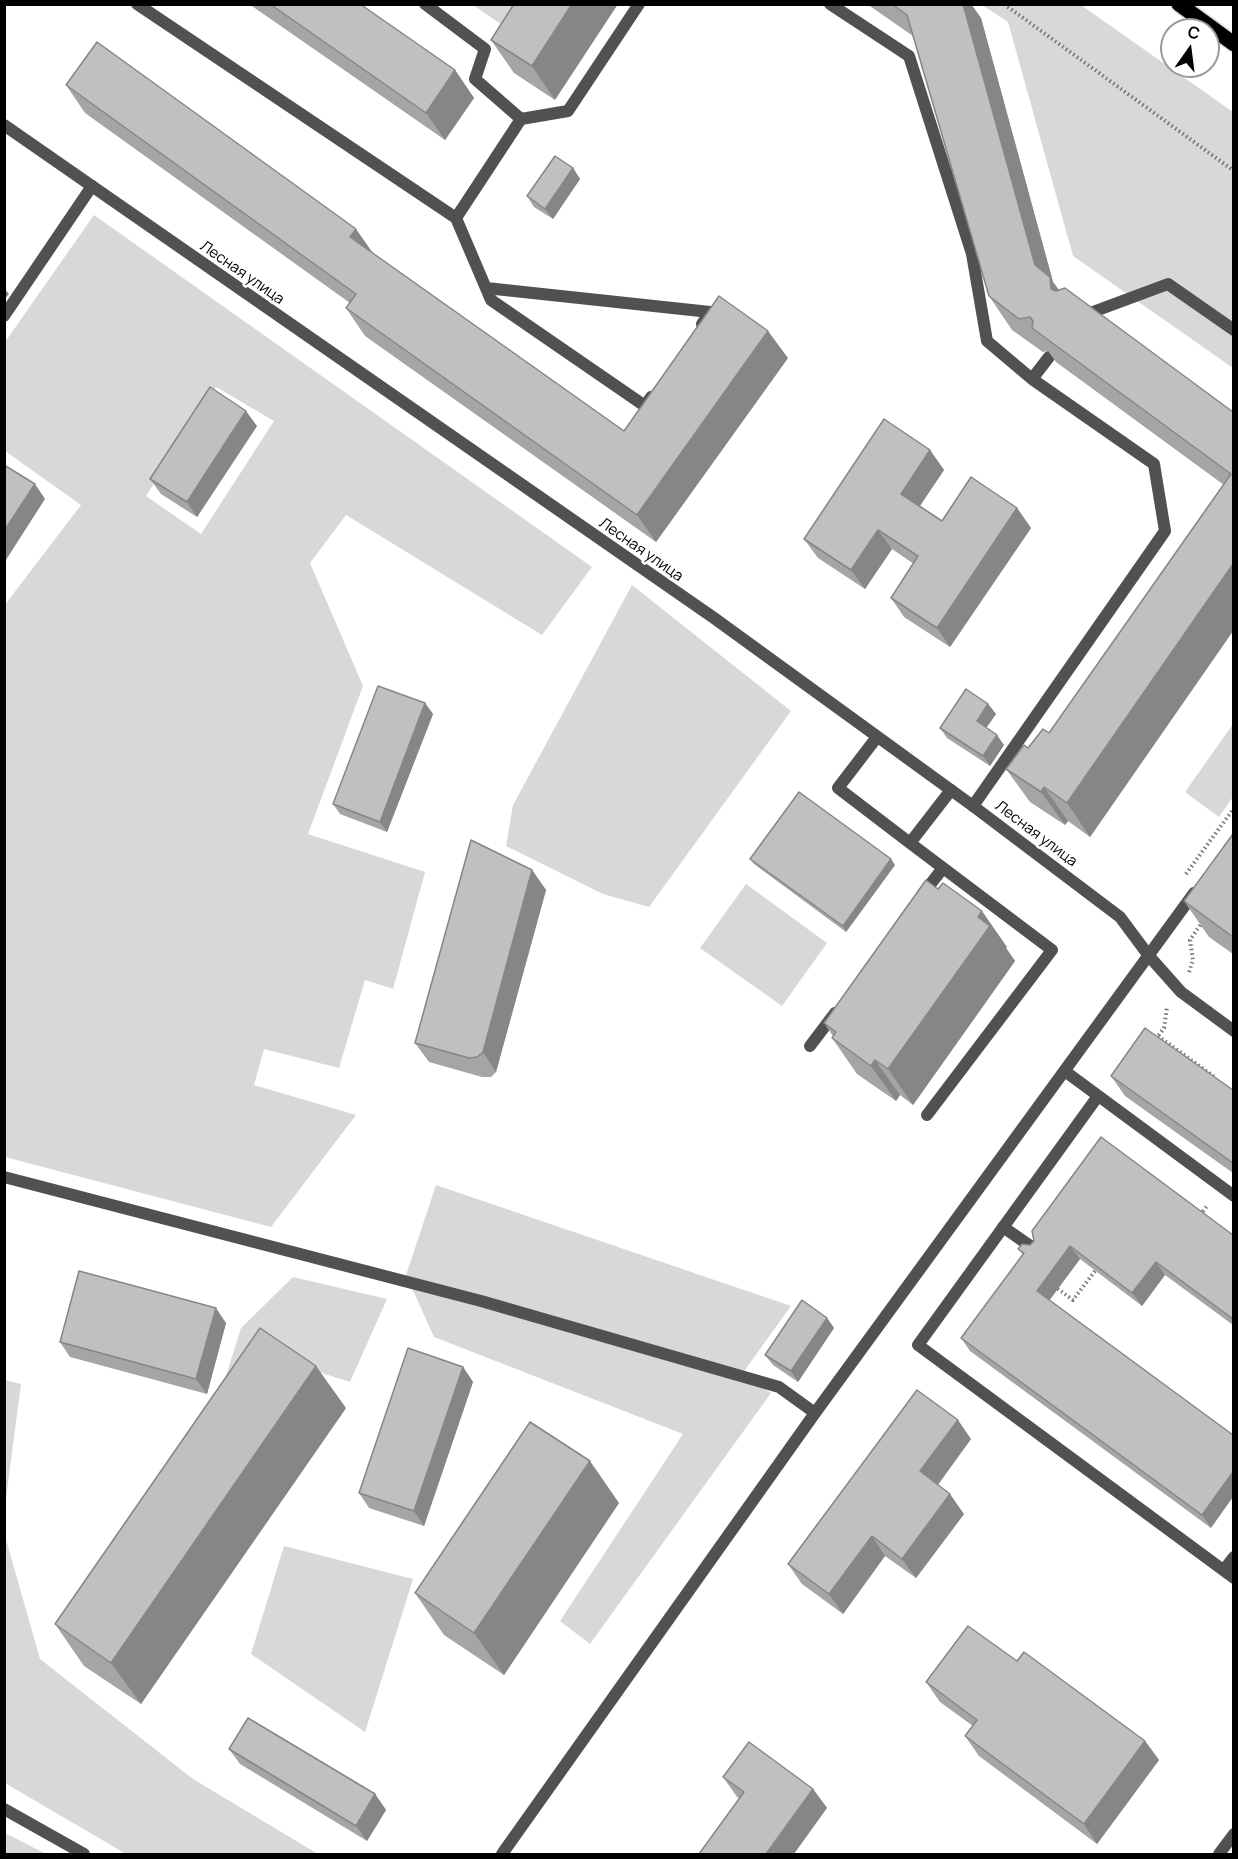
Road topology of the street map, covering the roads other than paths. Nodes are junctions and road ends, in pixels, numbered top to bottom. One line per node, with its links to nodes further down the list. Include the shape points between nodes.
1 (137, 4): 10 (street)
2 (425, 4): 7 (street, via 485,49 476,79)
3 (639, 4): 7 (street, via 568,111)
4 (830, 4): 17 (street, via 909,56 972,254 987,341)
5 (1179, 4): 6 (main road)
6 (1233, 44)
7 (521, 119): 10 (street)
8 (4, 125): 9 (street, Лесная улица)
9 (92, 186): 12 (street); 19 (street, Лесная улица, via 714,618)
10 (456, 218): 11 (street)
11 (486, 288): 15 (street, via 711,312); 18 (street, via 491,300 645,406)
12 (4, 315)
13 (1080, 316): 14 (street, via 1168,284)
14 (1233, 330)
15 (697, 331)
16 (1049, 357): 17 (street)
17 (1032, 379): 21 (street, via 1154,464 1165,531)
18 (658, 387)
19 (877, 737): 20 (street, Лесная улица); 22 (street, via 838,788)
20 (951, 790): 21 (street, Лесная улица); 22 (street)
21 (973, 806): 26 (street, Лесная улица, via 1120,917)
22 (910, 843): 23 (street)
23 (943, 868): 25 (street); 32 (street, via 1052,950)
24 (1200, 885): 26 (street)
25 (915, 905)
26 (1149, 956): 28 (street, Лесная улица, via 1181,992); 30 (street)
27 (845, 999): 29 (street)
28 (1233, 1030)
29 (810, 1046)
30 (1066, 1072): 31 (street); 37 (street)
31 (1098, 1096): 34 (street); 35 (street)
32 (927, 1115)
33 (4, 1177): 37 (street, via 481,1301 779,1387)
34 (1233, 1196)
35 (1003, 1227): 36 (street); 39 (street, via 918,1345)
36 (1036, 1250)
37 (815, 1413): 43 (street)
38 (1233, 1557): 39 (street)
39 (1228, 1574)
40 (4, 1809): 42 (street)
41 (1233, 1834): 44 (street)
42 (84, 1854)
43 (502, 1854)
44 (1219, 1854)

